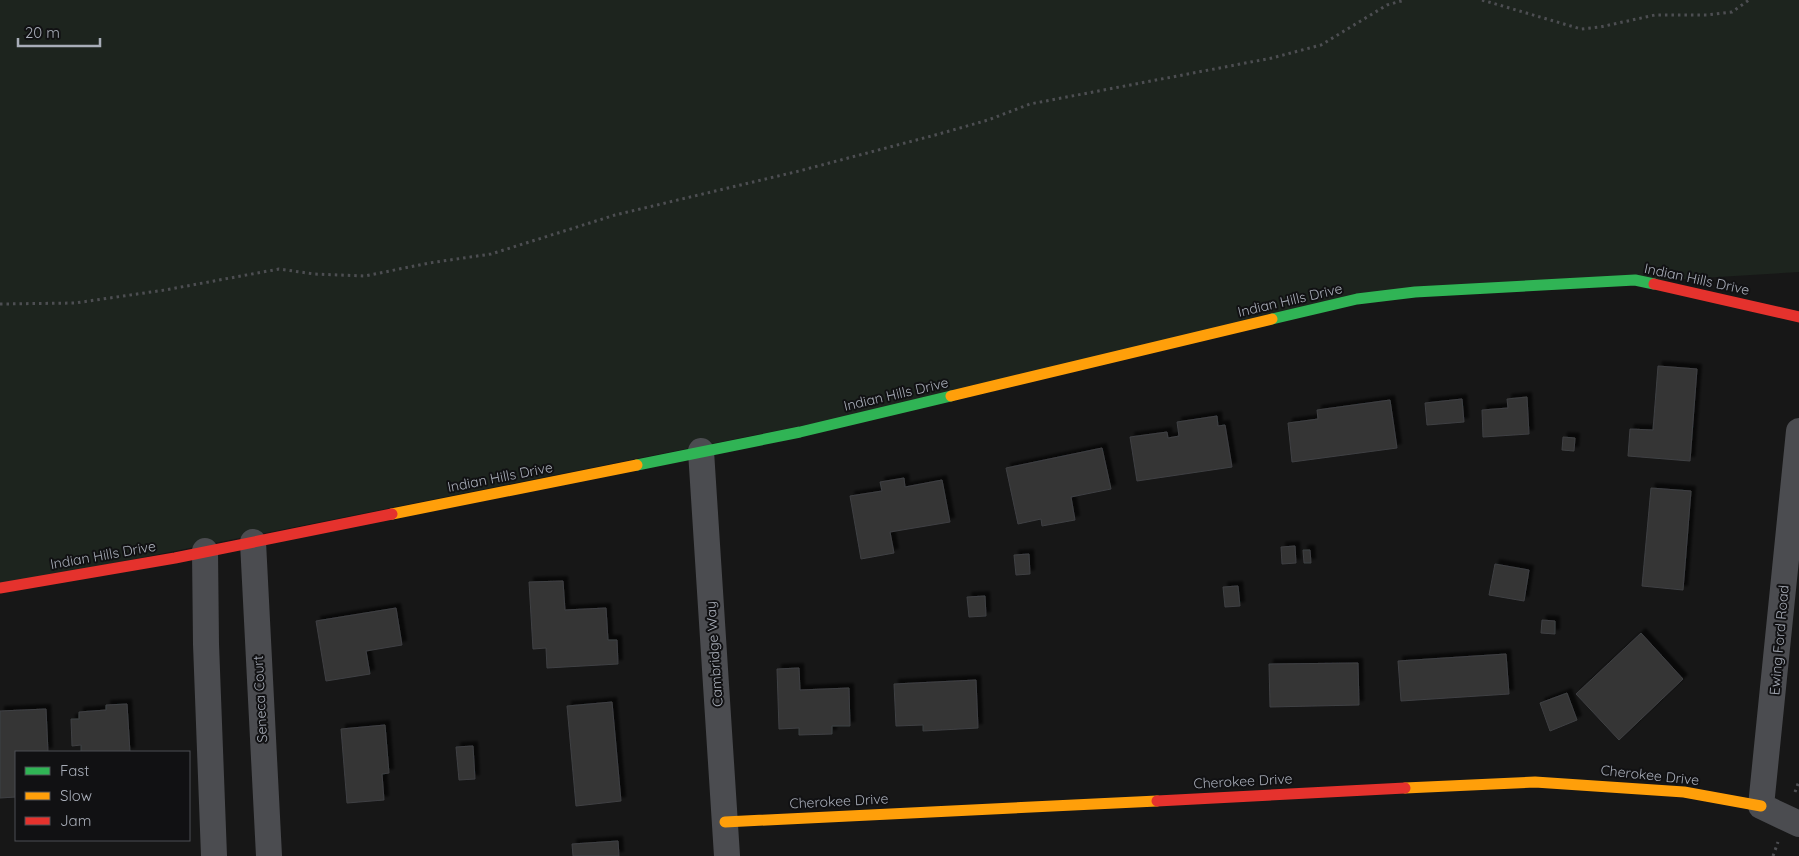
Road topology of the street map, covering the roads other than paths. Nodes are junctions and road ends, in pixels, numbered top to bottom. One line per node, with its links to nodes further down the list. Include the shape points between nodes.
1 (1799, 316): 3 (street, Indian Hills Drive, via 1635,280 1416,292 1357,299 818,428)
2 (1799, 431): 7 (street, Ewing Ford Road)
3 (701, 451): 4 (street, Indian Hills Drive); 8 (street, Cambridge Way)
4 (253, 542): 5 (street, Indian Hills Drive); 11 (street, Seneca Court)
5 (205, 551): 6 (street, Indian Hills Drive); 10 (street)
6 (0, 588)
7 (1762, 806): 8 (street, Cherokee Drive, via 1684,792 1535,782); 9 (street)
8 (725, 822): 12 (street, Cambridge Way)
9 (1799, 824)
10 (214, 856)
11 (269, 856)
12 (727, 856)

